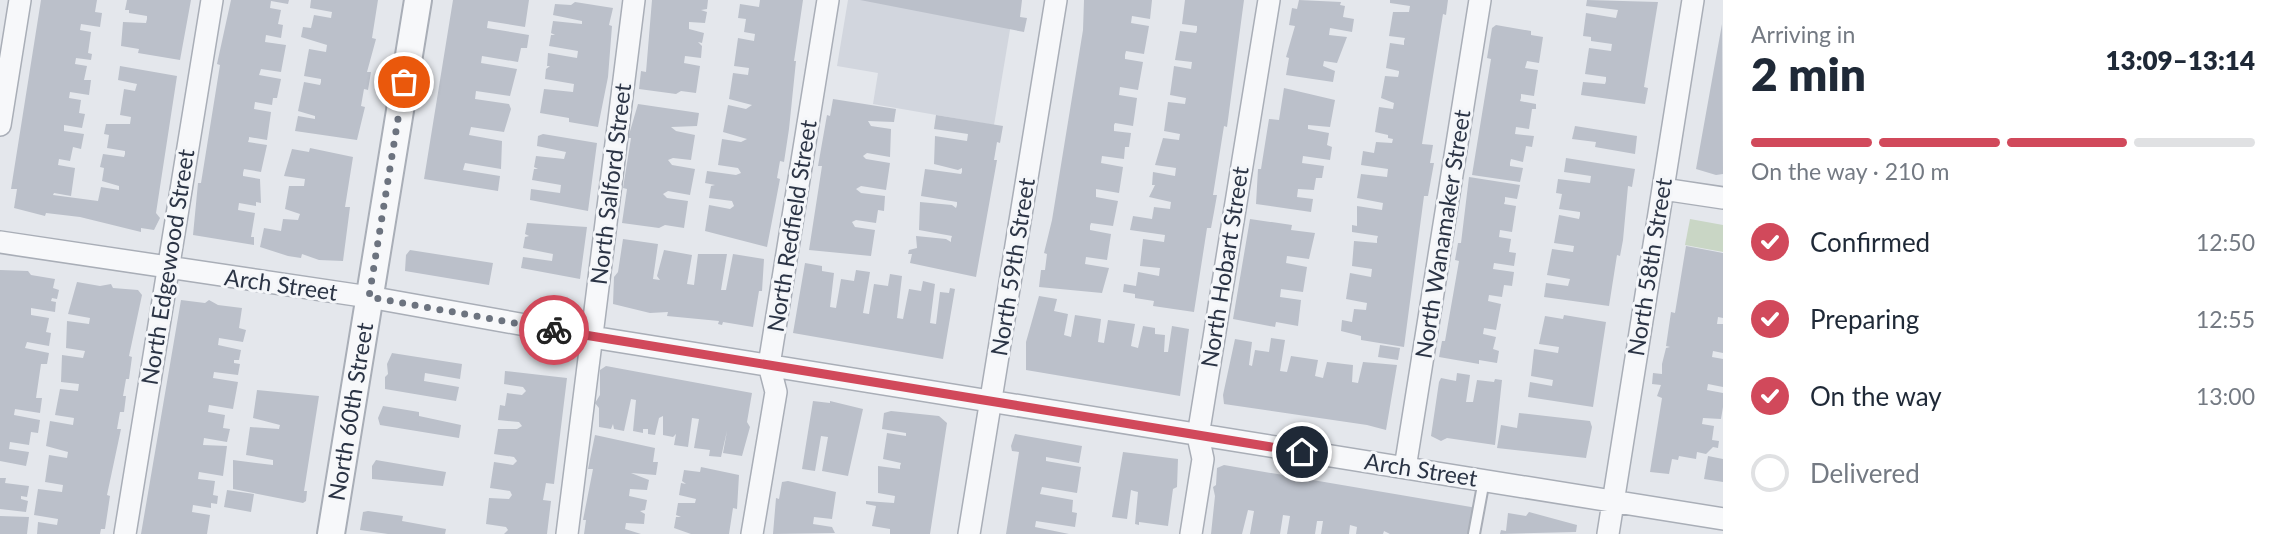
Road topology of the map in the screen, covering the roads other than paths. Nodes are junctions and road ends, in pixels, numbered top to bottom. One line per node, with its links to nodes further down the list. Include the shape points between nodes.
1 (20, 0): 10 (street)
2 (212, 0): 14 (street, North Edgewood Street)
3 (418, 0): 15 (street, North 60th Street)
4 (634, 0): 16 (street, North Salford Street)
5 (828, 0): 17 (street, North Redfield Street)
6 (1056, 0): 18 (street, North 59th Street)
7 (1269, 0): 19 (street, North Hobart Street)
8 (1480, 0): 20 (street, North Wanamaker Street)
9 (1693, 0): 11 (street, North 58th Street)
10 (0, 125)
11 (1663, 189): 12 (street); 22 (street, North 58th Street)
12 (1723, 198)
13 (0, 242): 14 (street, Arch Street)
14 (168, 269): 15 (street, Arch Street); 24 (street, North Edgewood Street)
15 (369, 297): 16 (street, Arch Street); 25 (street, North 60th Street)
16 (592, 337): 17 (street, Arch Street); 26 (street, North Salford Street)
17 (769, 365): 18 (street, Arch Street); 27 (street, North Redfield Street, via 776,392)
18 (992, 400): 19 (street, Arch Street); 28 (street, North 59th Street)
19 (1198, 436): 20 (street, Arch Street); 29 (street, North Hobart Street, via 1203,459)
20 (1405, 468): 21 (street, Arch Street)
21 (1484, 480): 22 (street, Arch Street); 30 (lane)
22 (1613, 500): 23 (street, Arch Street); 31 (street, North 58th Street)
23 (1723, 519)
24 (125, 534)
25 (331, 534)
26 (567, 534)
27 (752, 534)
28 (969, 534)
29 (1191, 534)
30 (1474, 534)
31 (1608, 534)

